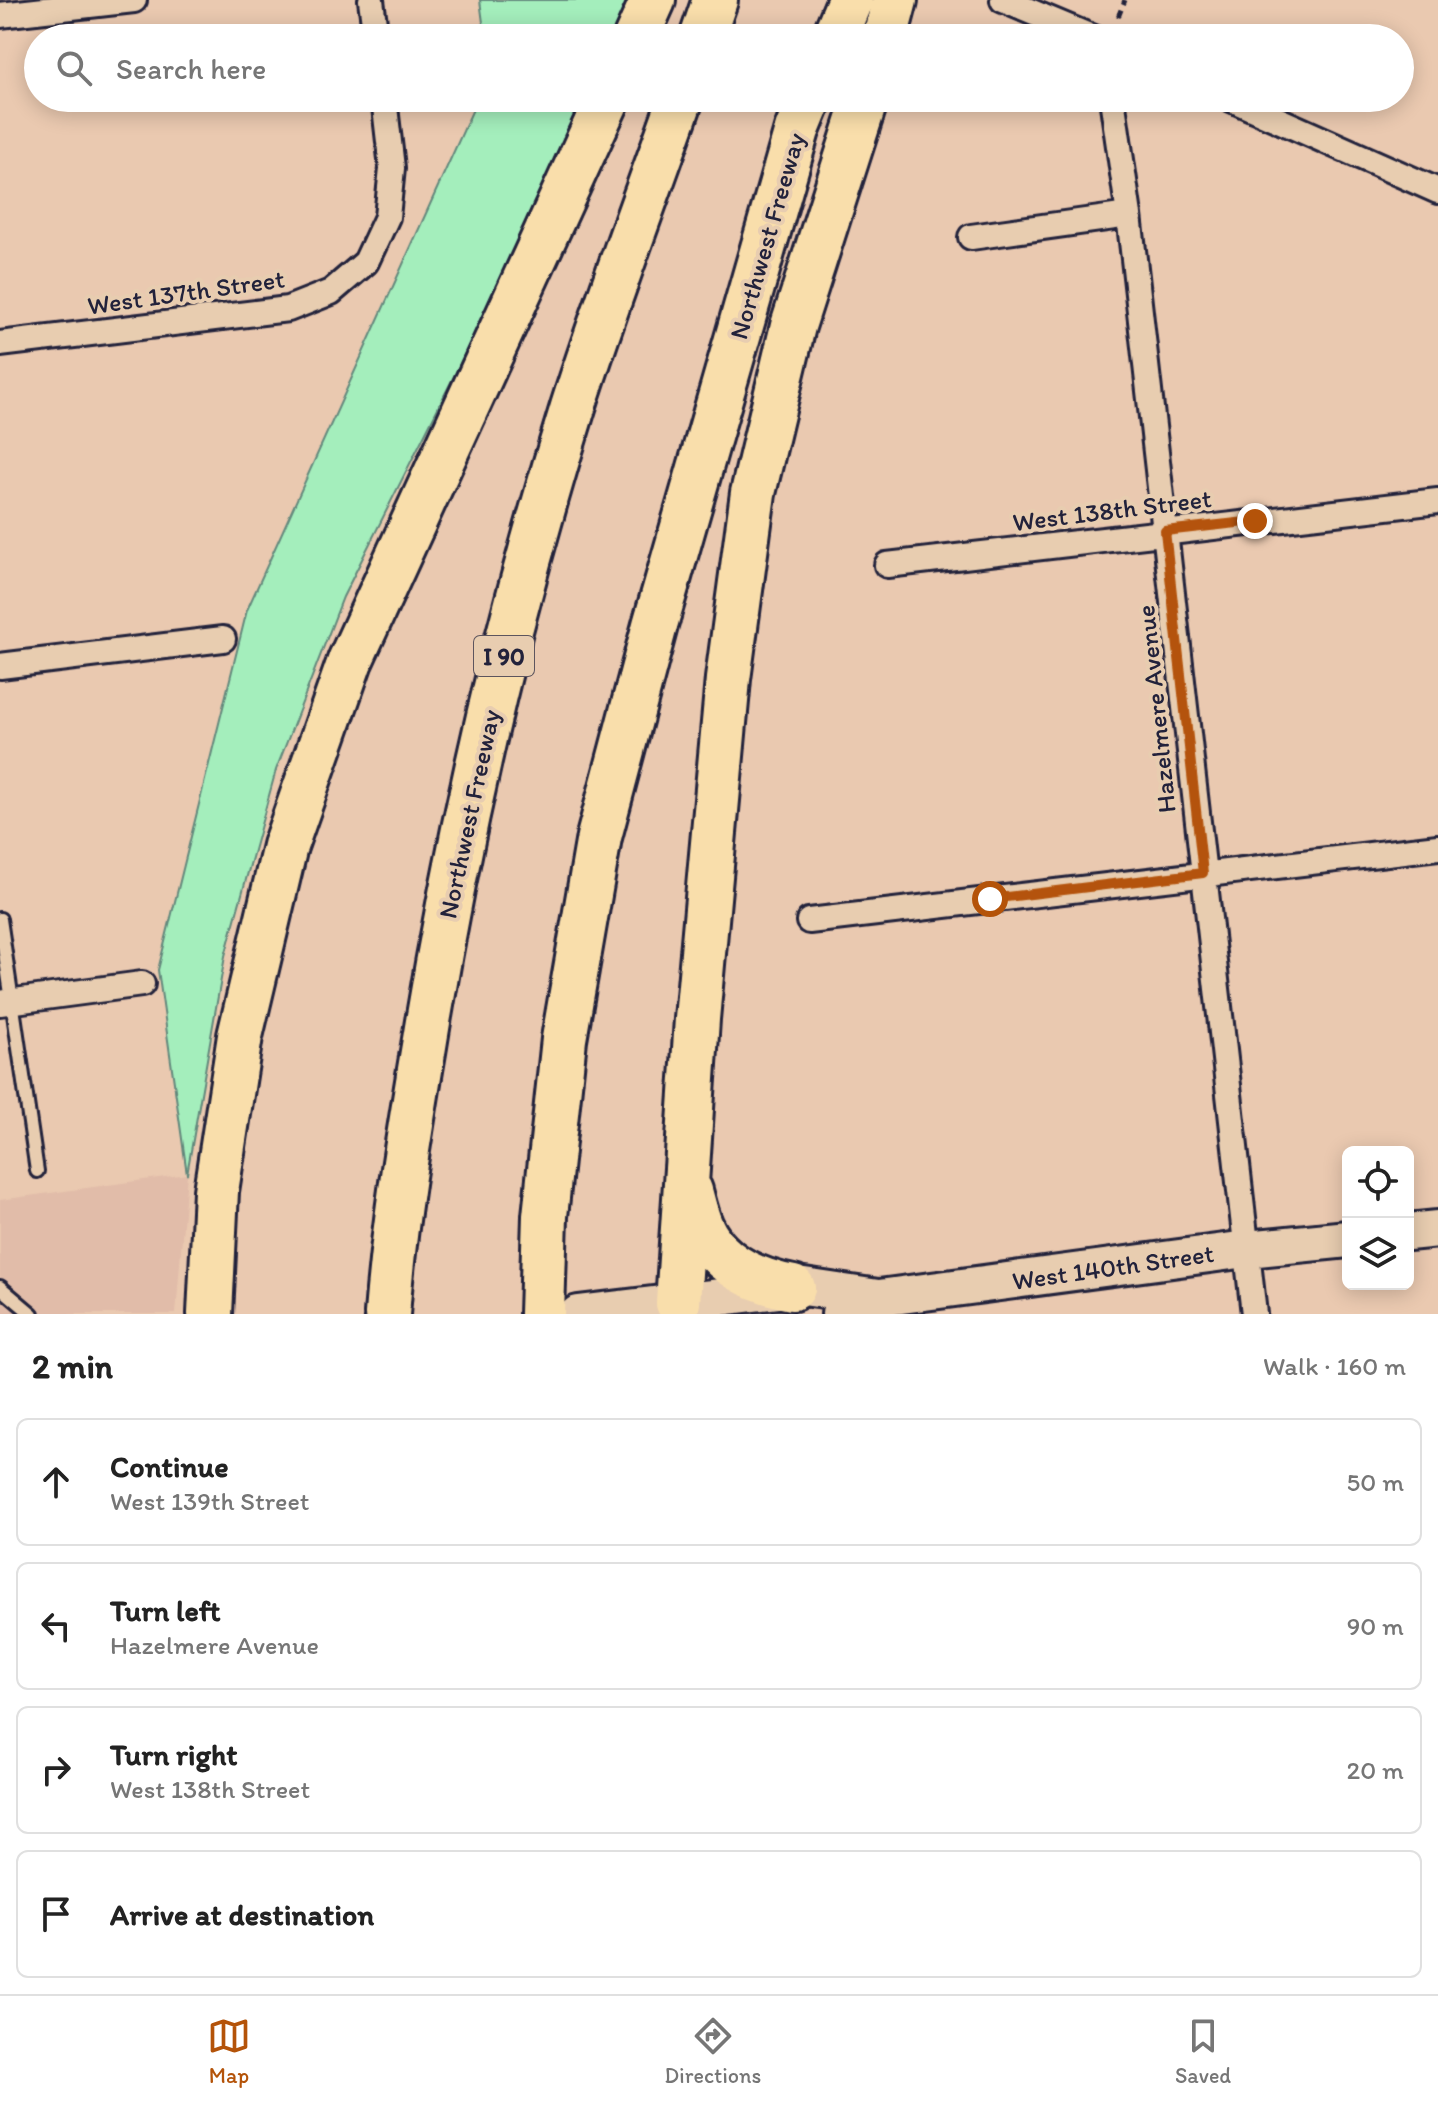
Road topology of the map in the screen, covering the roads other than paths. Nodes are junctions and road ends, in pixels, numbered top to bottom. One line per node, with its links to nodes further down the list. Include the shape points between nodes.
1 (134, 0): 7 (street)
2 (371, 0): 8 (street)
3 (653, 0): 9 (highway)
4 (715, 0): 10 (highway)
5 (895, 0): 11 (highway)
6 (1003, 0): 12 (street)
7 (0, 15)
8 (374, 24)
9 (642, 24)
10 (707, 24)
11 (889, 24)
12 (1060, 24)
13 (386, 112): 23 (street, West 137th Street, via 392,168 387,217 366,262 331,292 288,309)
14 (602, 112): 46 (highway, via 350,661 285,846 240,1036 216,1191)
15 (676, 112): 47 (highway, Northwest Freeway / I 90, via 574,405 529,553 444,923 394,1231)
16 (804, 112): 48 (highway, Northwest Freeway, via 599,837 564,1039 545,1216)
17 (862, 112): 36 (highway, via 793,326 753,493 728,679)
18 (1114, 112): 21 (street, Hazelmere Avenue)
19 (1260, 112): 20 (street)
20 (1438, 191)
21 (1129, 215): 22 (street); 25 (street, Hazelmere Avenue)
22 (971, 237)
23 (0, 344)
24 (1438, 501): 25 (street, West 138th Street)
25 (1165, 531): 26 (street, West 138th Street); 30 (street, Hazelmere Avenue)
26 (887, 565)
27 (223, 639): 28 (street)
28 (0, 666)
29 (1438, 847): 30 (street)
30 (1203, 873): 32 (street); 40 (street, Hazelmere Avenue)
31 (0, 919): 34 (lane)
32 (809, 921)
33 (142, 984): 34 (street)
34 (6, 1002): 35 (lane)
35 (37, 1171)
36 (685, 1174): 42 (highway, via 700,1227 714,1248 762,1282); 44 (highway)
37 (1438, 1229): 38 (main road)
38 (1414, 1231)
39 (1342, 1240): 40 (main road, West 140th Street)
40 (1247, 1249): 43 (main road, West 140th Street); 51 (street, Hazelmere Avenue)
41 (0, 1287): 45 (lane)
42 (793, 1288): 43 (main road, West 140th Street); 44 (main road, West 140th Street)
43 (880, 1306): 50 (main road, West 140th Street)
44 (678, 1308): 49 (main road, West 140th Street)
45 (32, 1314)
46 (210, 1314)
47 (387, 1314)
48 (542, 1314)
49 (578, 1314)
50 (840, 1314)
51 (1254, 1314)

